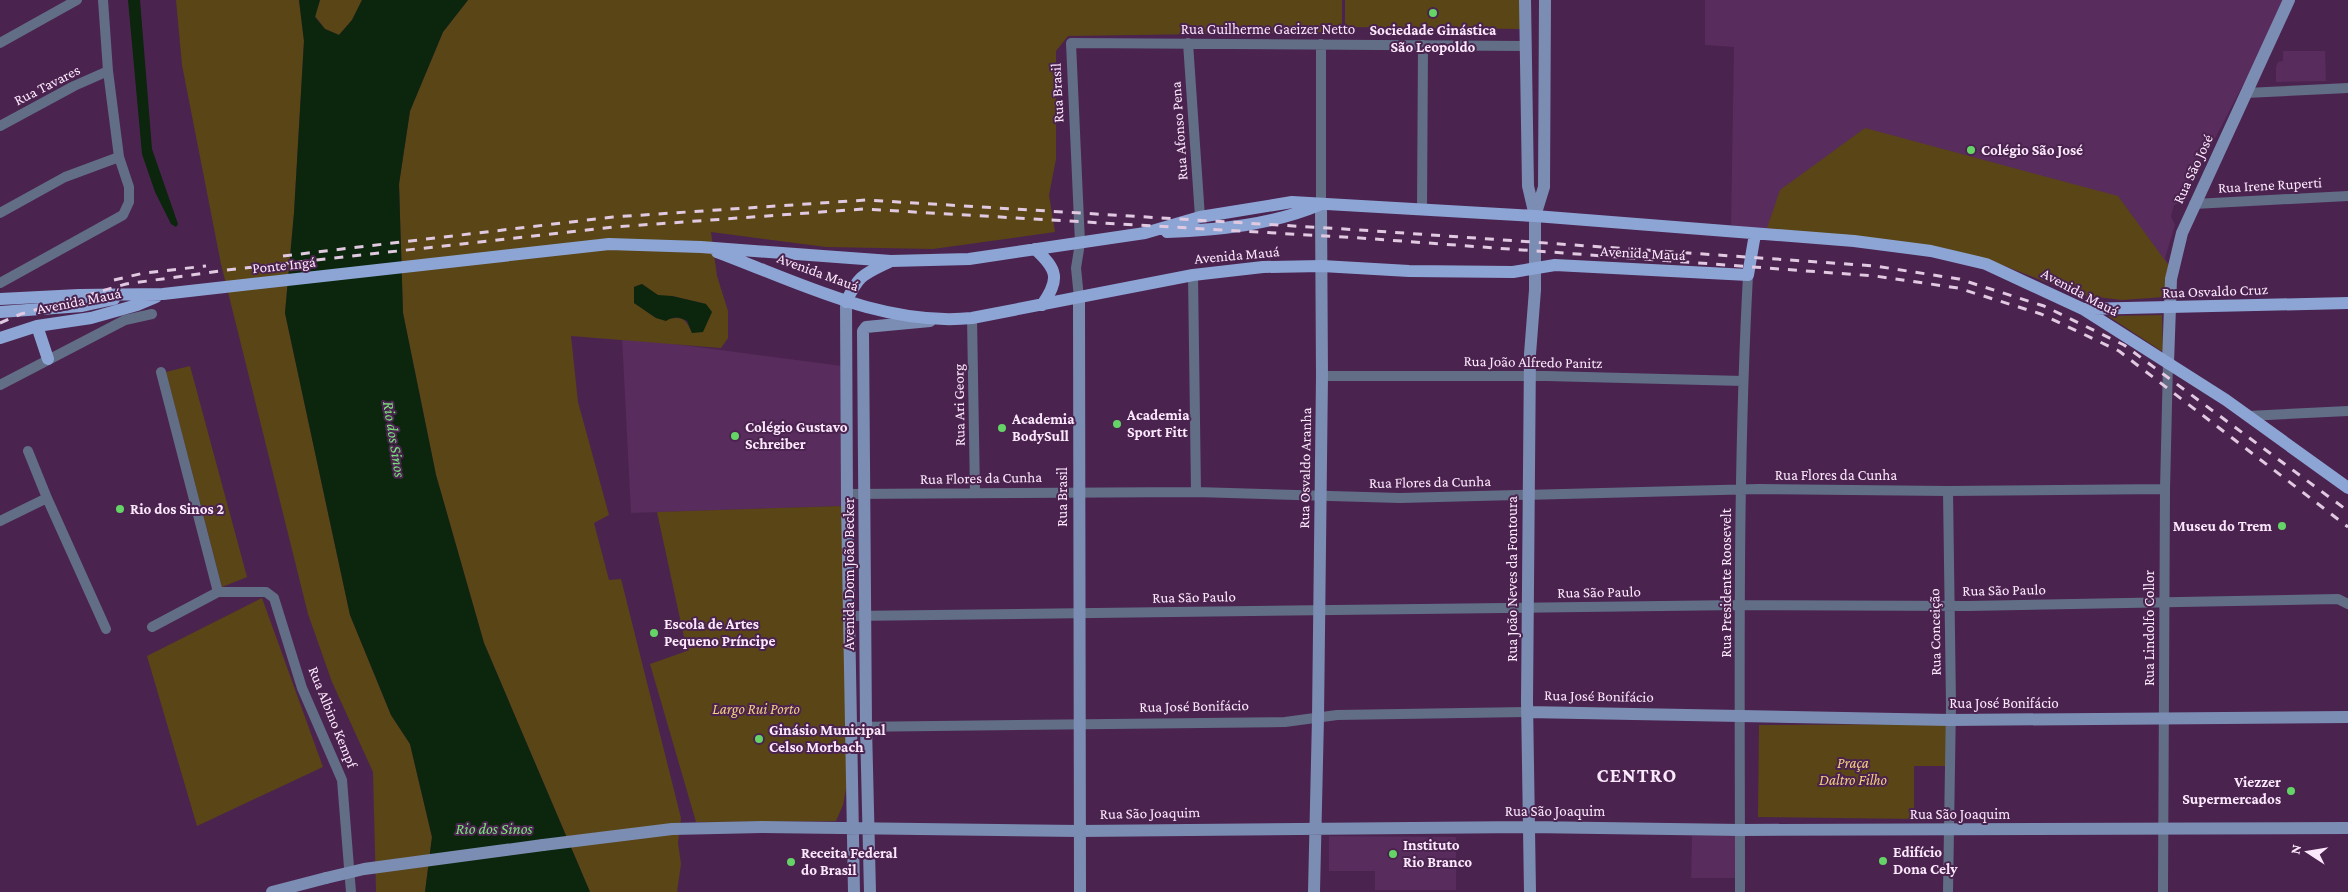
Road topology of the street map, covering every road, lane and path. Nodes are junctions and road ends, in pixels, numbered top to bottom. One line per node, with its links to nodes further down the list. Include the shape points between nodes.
1 (77, 0): 6 (street)
2 (102, 0): 12 (street)
3 (1525, 0): 11 (street)
4 (1545, 0): 22 (street, via 1544,187)
5 (2289, 0): 14 (street, Rua São José)
6 (0, 42)
7 (1071, 43): 8 (street, Rua Guilherme Gaeizer Netto); 26 (street, Rua Brasil)
8 (1188, 43): 9 (street, Rua Guilherme Gaeizer Netto); 23 (street, Rua Afonso Pena)
9 (1321, 44): 10 (street, Rua Guilherme Gaeizer Netto); 18 (street, Rua Osvaldo Aranha)
10 (1423, 45): 11 (street, Rua Guilherme Gaeizer Netto); 20 (street)
11 (1525, 46): 22 (street, via 1528,186)
12 (108, 71): 15 (street, Rua Tavares); 16 (street)
13 (2348, 88): 14 (street)
14 (2246, 93): 19 (street, Rua São José)
15 (0, 126)
16 (119, 156): 21 (street, via 65,177); 35 (street, via 129,187 129,202 123,215)
17 (2348, 196): 19 (street, Rua Irene Ruperti)
18 (1321, 204): 20 (main road, Avenida Mauá); 23 (main road, Avenida Mauá, via 1292,202); 24 (main road, Avenida Mauá, via 1295,215 1202,231); 30 (street, Rua Osvaldo Aranha)
19 (2194, 204): 44 (street, Rua São José, via 2175,254)
20 (1422, 210): 22 (main road, Avenida Mauá)
21 (0, 213)
22 (1535, 216): 25 (main road, Avenida Mauá); 31 (street, Rua João Neves da Fontoura)
23 (1200, 217): 24 (main road, Avenida Mauá)
24 (1145, 233): 26 (main road, Avenida Mauá)
25 (1755, 234): 34 (main road); 45 (main road, Avenida Mauá, via 1854,241 1931,251 1986,264)
26 (1080, 243): 28 (main road, Avenida Mauá); 39 (street, Rua Brasil, via 1076,268)
27 (701, 246): 29 (main road, Avenida Mauá); 32 (main road, Avenida Mauá, via 609,244); 41 (main road, Avenida Mauá)
28 (1035, 250): 29 (main road, Avenida Mauá, via 969,259); 43 (main road, via 1050,263 1054,274 1054,288)
29 (891, 261): 41 (main road, via 857,280)
30 (1322, 266): 31 (main road, Avenida Mauá, via 1513,272); 33 (main road, Avenida Mauá, via 1263,267); 55 (street, Rua Osvaldo Aranha)
31 (1535, 267): 34 (main road, Avenida Mauá, via 1555,264); 56 (street, Rua João Neves da Fontoura)
32 (367, 273): 36 (main road, Ponte Ingá)
33 (1193, 275): 39 (main road, Avenida Mauá); 67 (street)
34 (1748, 275): 57 (street, Rua Presidente Roosevelt)
35 (0, 283)
36 (206, 289): 38 (main road, Avenida Mauá)
37 (136, 294): 38 (main road, Avenida Mauá); 40 (main road, Avenida Mauá); 46 (main road, Avenida Mauá, via 82,306)
38 (163, 294): 50 (main road, Avenida Mauá, via 91,318)
39 (1079, 298): 43 (main road, Avenida Mauá); 66 (street, Rua Brasil)
40 (0, 299)
41 (846, 302): 49 (main road, Avenida Mauá); 69 (street, Avenida Dom João Becker)
42 (2348, 303): 44 (main road, Rua Osvaldo Cruz)
43 (1042, 305): 48 (main road, Avenida Mauá)
44 (2169, 308): 45 (main road, Rua Osvaldo Cruz); 53 (street, Rua São José)
45 (2083, 309): 53 (main road, Avenida Mauá)
46 (0, 312)
47 (152, 314): 52 (street, via 125,320)
48 (972, 318): 49 (main road, Avenida Mauá); 68 (street, Rua Ari Georg)
49 (936, 320): 70 (street, Avenida Dom João Becker, via 864,329)
50 (36, 326): 51 (main road, Avenida Mauá); 52 (main road)
51 (0, 338)
52 (48, 359): 58 (street)
53 (2168, 364): 60 (main road, Avenida Mauá); 63 (street, Rua Lindolfo Collor)
54 (161, 372): 75 (street)
55 (1322, 376): 56 (street, Rua João Alfredo Panitz); 72 (street, Rua Osvaldo Aranha)
56 (1530, 376): 57 (street, Rua João Alfredo Panitz); 71 (street, Rua João Neves da Fontoura)
57 (1743, 380): 64 (street, Rua Presidente Roosevelt)
58 (0, 385)
59 (2348, 411): 60 (street)
60 (2248, 416): 62 (main road, Avenida Mauá)
61 (28, 450): 73 (street)
62 (2348, 488)
63 (2165, 489): 65 (street, Rua Flores da Cunha); 76 (street, Rua Lindolfo Collor)
64 (1741, 490): 65 (street, Rua Flores da Cunha); 71 (street, Rua Flores da Cunha); 78 (street, Rua Presidente Roosevelt)
65 (1948, 491): 79 (street, Rua Conceição)
66 (1078, 492): 67 (street, Rua Flores da Cunha); 68 (street, Rua Flores da Cunha); 82 (street, Rua Brasil)
67 (1196, 492): 72 (street, Rua Flores da Cunha)
68 (975, 493): 70 (street, Rua Flores da Cunha)
69 (846, 494): 70 (street, Rua Flores da Cunha); 83 (street, Avenida Dom João Becker)
70 (865, 495): 84 (street, Avenida Dom João Becker)
71 (1529, 495): 72 (street, Rua Flores da Cunha); 80 (street, Rua João Neves da Fontoura)
72 (1321, 497): 81 (street, Rua Osvaldo Aranha)
73 (47, 498): 74 (street); 86 (street)
74 (0, 521)
75 (218, 592): 85 (street); 106 (street, Rua Albino Kempf, via 266,592 274,598 302,688 342,780)
76 (2164, 601): 77 (street, Rua São Paulo, via 2338,599); 79 (street, Rua São Paulo); 91 (street, Rua Lindolfo Collor)
77 (2348, 604)
78 (1740, 605): 79 (street, Rua São Paulo); 80 (street, Rua São Paulo); 88 (street, Rua Presidente Roosevelt)
79 (1950, 606): 92 (street, Rua Conceição)
80 (1528, 608): 81 (street, Rua São Paulo); 87 (street, Rua João Neves da Fontoura)
81 (1319, 609): 82 (street, Rua São Paulo); 90 (street, Rua Osvaldo Aranha)
82 (1078, 614): 84 (street, Rua São Paulo); 93 (street, Rua Brasil)
83 (850, 616): 84 (street, Rua São Paulo); 94 (street, Avenida Dom João Becker)
84 (865, 616): 95 (street, Avenida Dom João Becker)
85 (152, 627)
86 (106, 629)
87 (1527, 712): 88 (street, Rua José Bonifácio); 90 (street, Rua José Bonifácio); 97 (street, Rua João Neves da Fontoura)
88 (1740, 715): 92 (street, Rua José Bonifácio); 102 (street, Rua Presidente Roosevelt)
89 (2348, 717): 91 (street, Rua José Bonifácio)
90 (1318, 718): 93 (street, Rua José Bonifácio, via 1284,722); 96 (street, Rua Osvaldo Aranha)
91 (2164, 718): 92 (street, Rua José Bonifácio); 100 (street, Rua Lindolfo Collor)
92 (1950, 720): 103 (street, Rua Conceição)
93 (1078, 724): 95 (street, Rua José Bonifácio); 104 (street, Rua Brasil)
94 (850, 727): 95 (street, Rua José Bonifácio); 98 (street, Avenida Dom João Becker)
95 (866, 727): 99 (street, Avenida Dom João Becker)
96 (1316, 827): 97 (street, Rua São Joaquim); 104 (street, Rua São Joaquim); 110 (street, Rua Osvaldo Aranha)
97 (1529, 827): 102 (street, Rua São Joaquim); 111 (street, Rua João Neves da Fontoura)
98 (853, 828): 99 (street, Rua São Joaquim); 105 (street, Rua São Joaquim, bridge, via 672,829 608,836 364,869); 107 (street, Avenida Dom João Becker)
99 (869, 828): 104 (street, Rua São Joaquim); 108 (street, Avenida Dom João Becker)
100 (2164, 828): 101 (street, Rua São Joaquim); 103 (street, Rua São Joaquim); 114 (street, Rua Lindolfo Collor)
101 (2348, 828)
102 (1740, 830): 103 (street, Rua São Joaquim); 112 (street, Rua Presidente Roosevelt)
103 (1950, 830): 113 (street, Rua Conceição)
104 (1079, 831): 109 (street, Rua Brasil)
105 (272, 892)
106 (351, 892)
107 (854, 892)
108 (870, 892)
109 (1080, 892)
110 (1314, 892)
111 (1530, 892)
112 (1740, 892)
113 (1948, 892)
114 (2163, 892)

